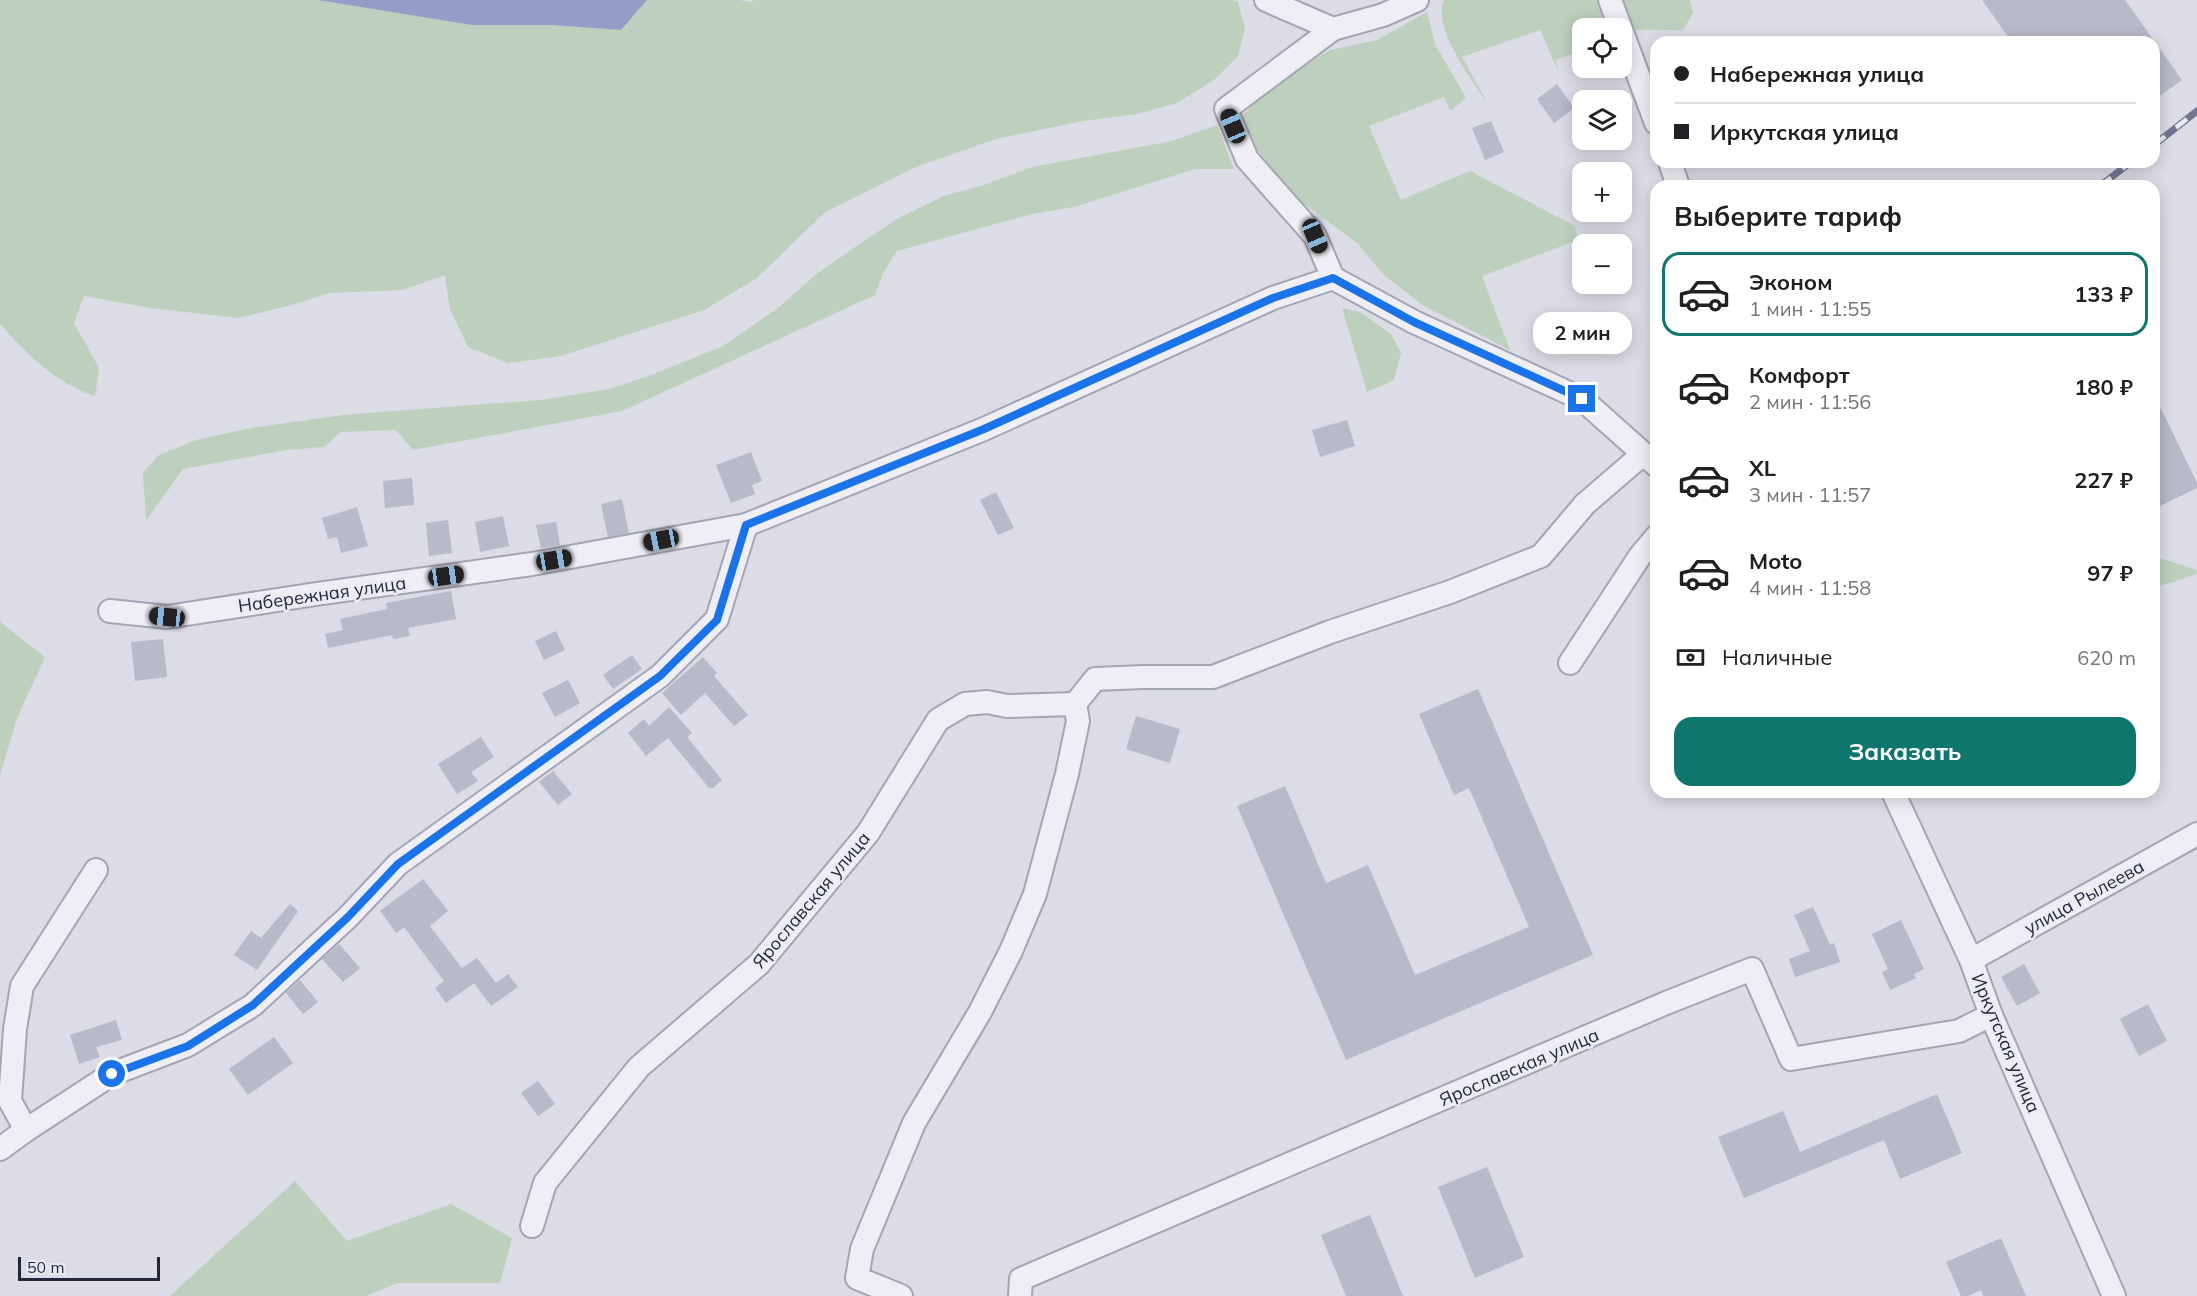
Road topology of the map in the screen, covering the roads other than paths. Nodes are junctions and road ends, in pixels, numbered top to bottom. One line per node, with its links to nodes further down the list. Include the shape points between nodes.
1 (1266, 0): 4 (street)
2 (1417, 0): 4 (street, via 1383,15)
3 (1610, 0): 5 (street)
4 (1333, 29): 6 (street, via 1226,109 1247,159 1315,236)
5 (1650, 107)
6 (1333, 278): 7 (street, via 1414,322 1582,399); 8 (street, Набережная улица, via 1273,298 984,429)
7 (1650, 459): 12 (street, via 1585,504 1541,556 1213,677 1095,679)
8 (746, 525): 10 (street, Набережная улица, via 532,564 167,617); 18 (street, via 717,620 660,676 398,864 348,917 253,1005 188,1046 112,1074)
9 (1650, 544): 11 (street)
10 (110, 611)
11 (1570, 663)
12 (1075, 704): 20 (street, Ярославская улица, via 965,704 938,720 868,833 759,964 639,1067 544,1184); 21 (street, via 1078,721 1035,894 980,1012 914,1123 862,1249 858,1278)
13 (1896, 798): 16 (street, Иркутская улица)
14 (2197, 834): 16 (street, улица Рылеева)
15 (96, 870): 18 (street, via 22,986 10,1101)
16 (1971, 960): 17 (street, Иркутская улица)
17 (1991, 1015): 22 (street, Ярославская улица, via 1959,1031 1791,1059 1752,969 1021,1279); 23 (street, Иркутская улица)
18 (26, 1130): 19 (street)
19 (0, 1149)
20 (532, 1226)
21 (901, 1296)
22 (1020, 1296)
23 (2114, 1296)

